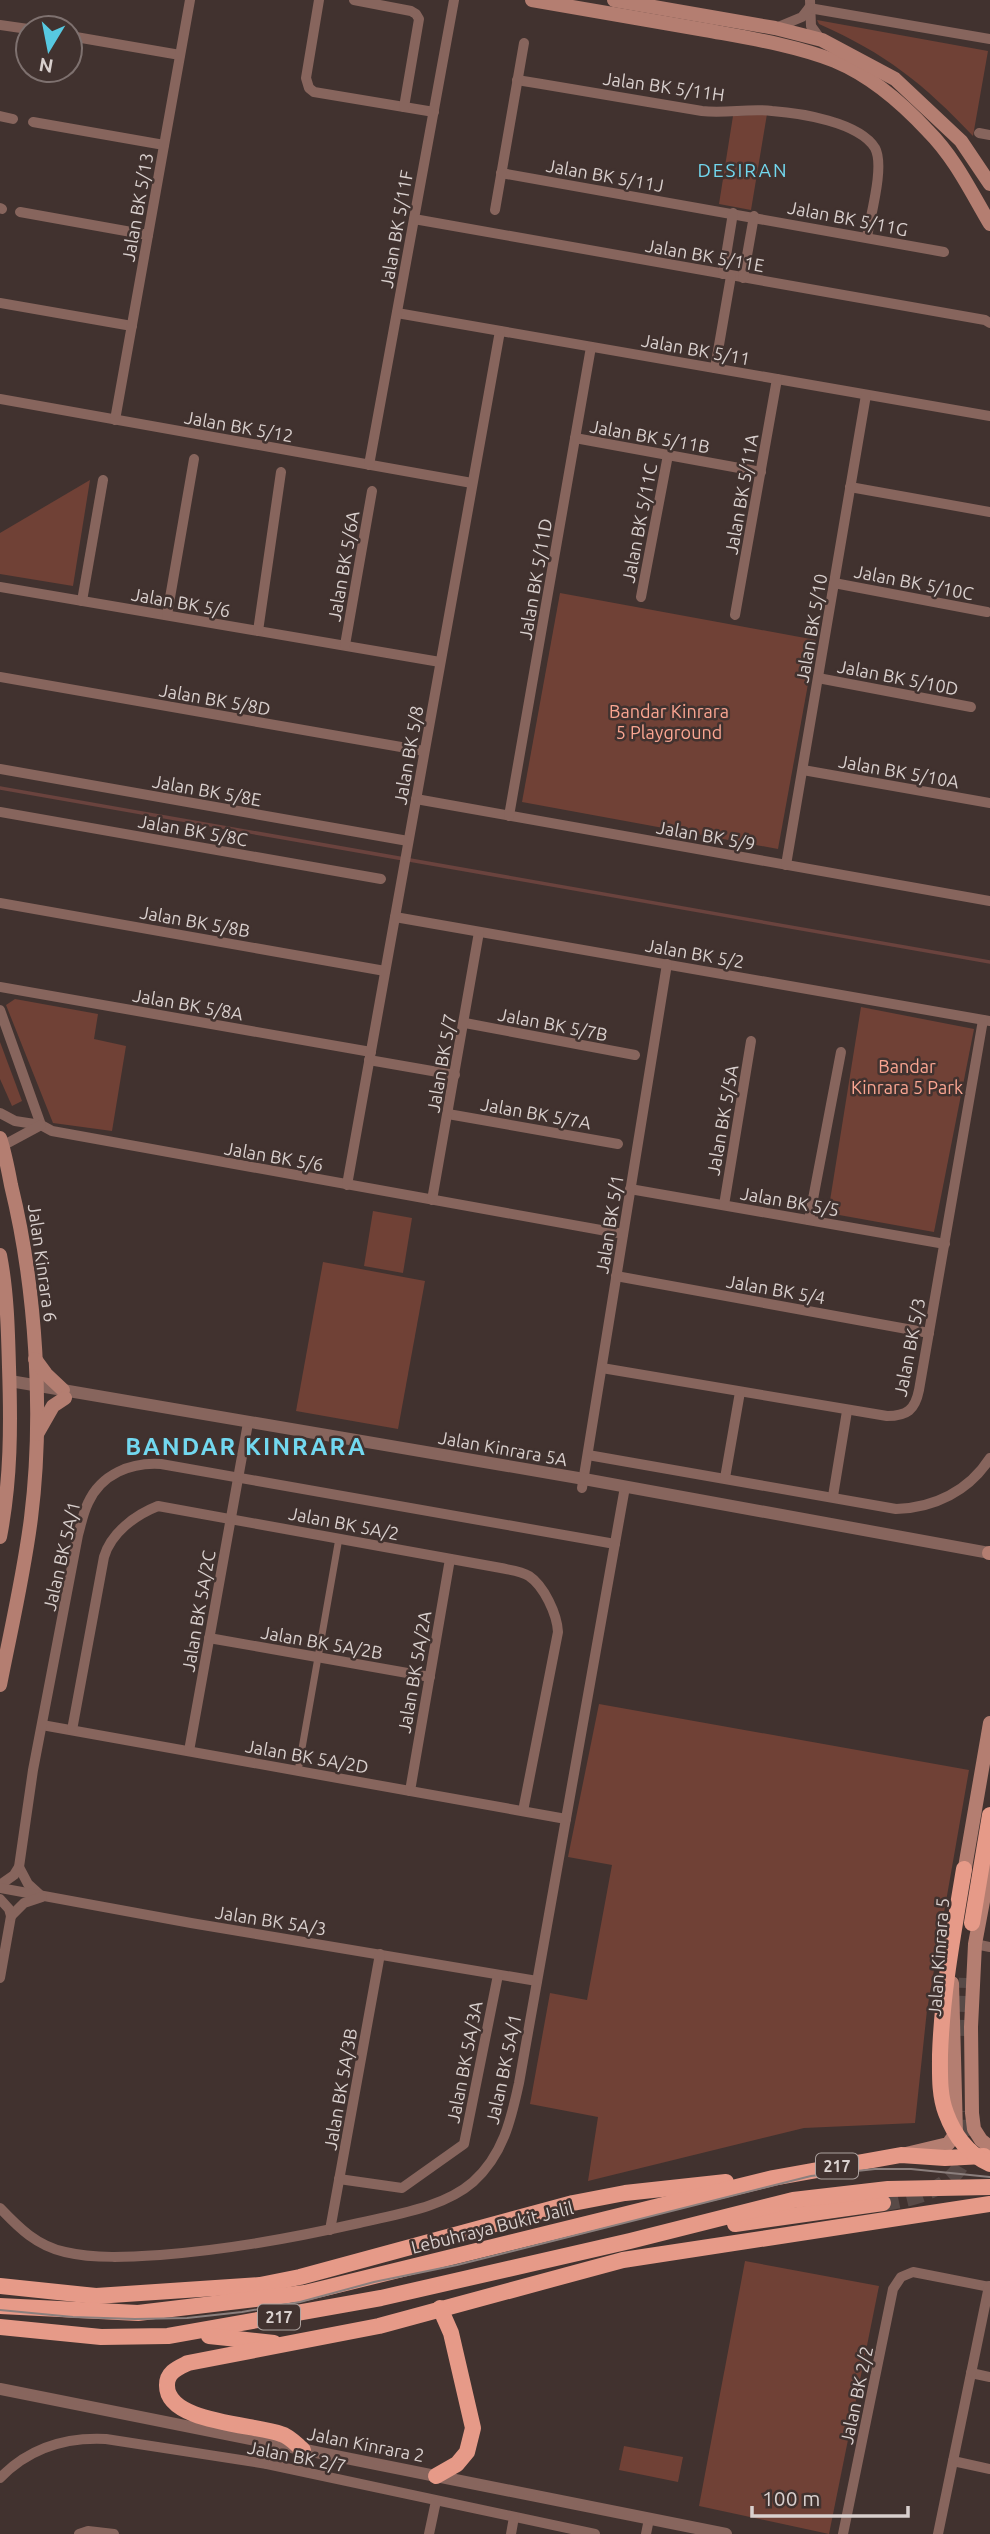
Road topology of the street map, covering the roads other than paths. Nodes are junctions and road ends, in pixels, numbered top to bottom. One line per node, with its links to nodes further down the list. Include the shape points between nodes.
1 (190, 0): 13 (street, Jalan BK 5/13)
2 (319, 0): 15 (street, via 306,78 309,88)
3 (354, 0): 15 (street, via 411,11 419,19)
4 (454, 0): 16 (street, Jalan BK 5/11F)
5 (532, 0): 28 (main road, via 743,37 835,62 871,81 930,132 964,177)
6 (614, 0): 8 (main road)
7 (809, 4): 8 (street, via 797,20); 10 (street, via 813,31); 11 (street)
8 (775, 28): 10 (main road)
9 (84, 38): 13 (street)
10 (822, 40): 22 (main road, via 895,79 961,141)
11 (990, 40)
12 (524, 43): 14 (street)
13 (180, 55): 20 (street, Jalan BK 5/13)
14 (517, 80): 21 (street); 30 (street, Jalan BK 5/11H, via 706,111 771,110 850,128 877,152 878,174)
15 (404, 107): 16 (street)
16 (434, 112): 27 (street, Jalan BK 5/11F)
17 (0, 116): 18 (street)
18 (13, 119)
19 (33, 122): 20 (street)
20 (164, 145): 29 (street, Jalan BK 5/13)
21 (501, 173): 23 (street); 25 (street, Jalan BK 5/11J)
22 (990, 184)
23 (495, 210)
24 (20, 212): 29 (street)
25 (733, 213): 26 (street, Jalan BK 5/11J); 32 (street)
26 (749, 216): 30 (street, Jalan BK 5/11G); 33 (street)
27 (414, 219): 32 (street, Jalan BK 5/11E); 35 (street, Jalan BK 5/11F)
28 (990, 224)
29 (148, 235): 37 (street, Jalan BK 5/13)
30 (867, 237): 31 (street, Jalan BK 5/11G)
31 (944, 252)
32 (727, 275): 33 (street, Jalan BK 5/11E); 40 (street)
33 (743, 278): 36 (street, Jalan BK 5/11E)
34 (0, 303): 37 (street)
35 (397, 313): 38 (street, Jalan BK 5/11); 49 (street, Jalan BK 5/11F)
36 (990, 323)
37 (132, 326): 45 (street, Jalan BK 5/13)
38 (500, 331): 39 (street, Jalan BK 5/11); 53 (street, Jalan BK 5/8)
39 (591, 347): 40 (street, Jalan BK 5/11); 46 (street, Jalan BK 5/11D)
40 (715, 368): 41 (street, Jalan BK 5/11)
41 (777, 379): 42 (street, Jalan BK 5/11); 51 (street, Jalan BK 5/11A)
42 (866, 395): 44 (street, Jalan BK 5/11); 54 (street, Jalan BK 5/10)
43 (0, 399): 45 (street, Jalan BK 5/12)
44 (990, 413)
45 (115, 420): 49 (street, Jalan BK 5/12)
46 (575, 438): 47 (street, Jalan BK 5/11B); 76 (street, Jalan BK 5/11D)
47 (668, 455): 51 (street, Jalan BK 5/11B); 59 (street, Jalan BK 5/11C)
48 (194, 459): 62 (street)
49 (369, 465): 53 (street, Jalan BK 5/12)
50 (281, 472): 64 (street)
51 (761, 472): 63 (street, Jalan BK 5/11A)
52 (103, 480): 60 (street)
53 (472, 483): 66 (street, Jalan BK 5/8)
54 (850, 487): 56 (street); 57 (street, Jalan BK 5/10)
55 (372, 491): 65 (street, Jalan BK 5/6A)
56 (990, 512)
57 (834, 583): 61 (street, Jalan BK 5/10C); 68 (street, Jalan BK 5/10)
58 (0, 587): 60 (street, Jalan BK 5/6)
59 (641, 597)
60 (82, 601): 62 (street, Jalan BK 5/6)
61 (987, 612)
62 (167, 615): 64 (street, Jalan BK 5/6)
63 (736, 615)
64 (258, 631): 65 (street, Jalan BK 5/6)
65 (345, 645): 66 (street, Jalan BK 5/6)
66 (440, 662): 70 (street, Jalan BK 5/8)
67 (0, 677): 70 (street, Jalan BK 5/8D)
68 (818, 678): 69 (street, Jalan BK 5/10D); 72 (street, Jalan BK 5/10)
69 (971, 707)
70 (424, 751): 73 (street, Jalan BK 5/8)
71 (0, 769): 77 (street, Jalan BK 5/8E)
72 (803, 770): 74 (street, Jalan BK 5/10A); 78 (street, Jalan BK 5/10)
73 (416, 799): 76 (street, Jalan BK 5/9); 77 (street, Jalan BK 5/8)
74 (990, 803)
75 (0, 812): 79 (street, Jalan BK 5/8C)
76 (509, 816): 78 (street, Jalan BK 5/9)
77 (408, 841): 82 (street, Jalan BK 5/8)
78 (786, 865): 80 (street, Jalan BK 5/9)
79 (381, 879)
80 (990, 901)
81 (0, 903): 85 (street, Jalan BK 5/8B)
82 (395, 917): 83 (street, Jalan BK 5/2); 85 (street, Jalan BK 5/8)
83 (480, 932): 84 (street, Jalan BK 5/2); 89 (street, Jalan BK 5/7)
84 (667, 964): 88 (street, Jalan BK 5/2); 101 (street, Jalan BK 5/1)
85 (385, 971): 93 (street, Jalan BK 5/8)
86 (0, 987): 93 (street, Jalan BK 5/8A)
87 (0, 1010): 97 (street)
88 (986, 1021): 106 (street, Jalan BK 5/3)
89 (465, 1023): 92 (street, Jalan BK 5/7B); 94 (street, Jalan BK 5/7)
90 (751, 1041): 103 (street, Jalan BK 5/5A)
91 (841, 1052): 104 (street)
92 (635, 1055)
93 (370, 1056): 94 (street, Jalan BK 5/8A); 100 (street, Jalan BK 5/8)
94 (455, 1075): 96 (street, Jalan BK 5/7)
95 (0, 1113): 97 (street, Jalan BK 5/6)
96 (448, 1114): 99 (street, Jalan BK 5/7A); 102 (street, Jalan BK 5/7)
97 (41, 1125): 98 (street); 100 (street, Jalan BK 5/6, via 52,1131)
98 (1, 1142): 110 (main road, Jalan Kinrara 6, via 20,1220)
99 (618, 1144)
100 (347, 1185): 102 (street, Jalan BK 5/6)
101 (631, 1189): 103 (street, Jalan BK 5/5); 105 (street, Jalan BK 5/1)
102 (432, 1200): 105 (street, Jalan BK 5/6)
103 (724, 1205): 104 (street, Jalan BK 5/5)
104 (809, 1220): 106 (street, Jalan BK 5/5)
105 (623, 1234): 108 (street, Jalan BK 5/1)
106 (945, 1244): 109 (street, Jalan BK 5/3)
107 (0, 1255): 112 (main road)
108 (617, 1276): 109 (street, Jalan BK 5/4); 111 (street, Jalan BK 5/1)
109 (929, 1333): 116 (street, Jalan BK 5/3, via 913,1408 897,1416)
110 (34, 1357): 113 (main road, Jalan Kinrara 6); 115 (main road)
111 (602, 1368): 114 (street, Jalan BK 5/3); 119 (street, Jalan BK 5/1)
112 (10, 1385): 113 (street, Jalan Kinrara 5A); 127 (main road, via 10,1458)
113 (35, 1389): 115 (street, Jalan Kinrara 5A); 118 (main road, Jalan Kinrara 6)
114 (740, 1392): 116 (street, Jalan BK 5/3); 122 (street)
115 (64, 1394): 117 (street, Jalan Kinrara 5A); 118 (main road)
116 (847, 1411): 125 (street)
117 (248, 1426): 121 (street, Jalan BK 5A/2C); 123 (street, Jalan Kinrara 5A)
118 (37, 1435): 135 (main road, Jalan Kinrara 6, via 30,1521)
119 (588, 1455): 122 (street); 123 (street, Jalan BK 5/1)
120 (990, 1458): 125 (street, via 983,1470 933,1504 896,1509)
121 (239, 1477): 126 (street, Jalan BK 5A/2C); 129 (street, Jalan BK 5A/1); 137 (street, Jalan BK 5A/1, via 149,1463 112,1475 93,1494 78,1535)
122 (724, 1478): 125 (street)
123 (583, 1484): 124 (street, Jalan Kinrara 5A)
124 (624, 1491): 129 (street, Jalan BK 5A/1); 130 (street, Jalan Kinrara 5A)
125 (833, 1496)
126 (230, 1517): 128 (street, Jalan BK 5A/2); 132 (street, Jalan BK 5A/2C); 138 (street, Jalan BK 5A/2, via 158,1506 111,1538)
127 (0, 1537)
128 (339, 1538): 131 (street, Jalan BK 5A/2); 133 (street)
129 (615, 1544): 144 (street, Jalan BK 5A/1)
130 (990, 1555)
131 (450, 1559): 134 (street, Jalan BK 5A/2A); 142 (street, Jalan BK 5A/2, via 526,1574 557,1618 556,1646)
132 (209, 1638): 133 (street, Jalan BK 5A/2B); 139 (street, Jalan BK 5A/2C)
133 (318, 1657): 134 (street, Jalan BK 5A/2B); 140 (street)
134 (430, 1677): 141 (street, Jalan BK 5A/2A)
135 (0, 1685)
136 (990, 1723): 147 (main road, Jalan Kinrara 5)
137 (42, 1725): 138 (street, Jalan BK 5A/2D); 146 (street, Jalan BK 5A/1)
138 (72, 1730): 139 (street, Jalan BK 5A/2D)
139 (189, 1751): 140 (street, Jalan BK 5A/2D)
140 (298, 1771): 141 (street, Jalan BK 5A/2D)
141 (410, 1791): 142 (street, Jalan BK 5A/2D)
142 (523, 1811): 144 (street, Jalan BK 5A/2D)
143 (990, 1815): 152 (highway)
144 (566, 1819): 157 (street, Jalan BK 5A/1)
145 (990, 1864): 153 (main road, Jalan Kinrara 5)
146 (19, 1867): 148 (street); 149 (street, via 28,1884)
147 (964, 1869): 159 (main road, Jalan Kinrara 5, via 952,1982 956,2133 948,2144); 161 (highway, bridge, via 941,2017 941,2093 960,2141)
148 (0, 1886): 149 (street, Jalan BK 5A/3)
149 (43, 1896): 151 (street, via 24,1903); 154 (street, Jalan BK 5A/3)
150 (0, 1899): 151 (street)
151 (11, 1916): 156 (street)
152 (972, 1923)
153 (983, 1945): 158 (main road, Jalan Kinrara 5, via 972,1986 972,2113 974,2129)
154 (380, 1954): 155 (street, Jalan BK 5A/3); 163 (street, Jalan BK 5A/3B)
155 (498, 1975): 157 (street, Jalan BK 5A/3); 163 (street, Jalan BK 5A/3A, via 464,2144 402,2188)
156 (0, 1978)
157 (537, 1982): 168 (street, Jalan BK 5A/1, via 511,2120 505,2139 485,2168 468,2186 443,2200)
158 (990, 2147)
159 (901, 2155): 160 (highway, Lebuhraya Bukit Jalil / 217); 162 (highway, Lebuhraya Bukit Jalil / 217)
160 (990, 2156)
161 (990, 2164)
162 (773, 2178): 170 (highway, via 693,2184 573,2203); 175 (highway, Lebuhraya Bukit Jalil / 217, via 305,2293)
163 (340, 2179): 168 (street, Jalan BK 5A/3B)
164 (990, 2187): 169 (highway, 217, via 888,2189 793,2200)
165 (883, 2203): 169 (highway, via 651,2242)
166 (990, 2204): 174 (highway, via 623,2260)
167 (0, 2208): 168 (street, Jalan BK 5A/1, via 35,2241 67,2253 100,2256 212,2251)
168 (330, 2230)
169 (629, 2241): 177 (highway, 217, via 381,2298)
170 (260, 2285): 171 (highway, via 96,2296); 175 (highway)
171 (0, 2286)
172 (990, 2286): 179 (street); 199 (street, Jalan BK 2/2, via 913,2272 901,2277 893,2289)
173 (0, 2306): 175 (highway, Lebuhraya Bukit Jalil / 217, via 95,2313)
174 (440, 2308): 178 (highway); 187 (highway, via 452,2333 473,2428 462,2458)
175 (164, 2310)
176 (0, 2328): 177 (highway, 217, via 100,2337)
177 (168, 2336): 178 (highway, via 225,2336)
178 (287, 2345): 183 (highway, via 188,2363 169,2375 167,2389 176,2406 184,2410 283,2434)
179 (971, 2373): 180 (street); 184 (street)
180 (990, 2377)
181 (0, 2389): 182 (street, Jalan Kinrara 2)
182 (271, 2443): 183 (street, Jalan Kinrara 2); 185 (street)
183 (303, 2450): 187 (street, Jalan Kinrara 2)
184 (953, 2461): 186 (street); 200 (street)
185 (267, 2464): 188 (street, Jalan BK 2/7, via 87,2438 41,2449); 189 (street, Jalan BK 2/7)
186 (990, 2469)
187 (436, 2476): 191 (street, Jalan Kinrara 2)
188 (0, 2478)
189 (436, 2501): 190 (street, Jalan BK 2/7); 194 (street)
190 (514, 2517): 195 (street); 196 (street, Jalan BK 2/7)
191 (649, 2519): 197 (street); 198 (street, Jalan Kinrara 2)
192 (79, 2534): 193 (street)
193 (114, 2534)
194 (429, 2534)
195 (511, 2534)
196 (595, 2534)
197 (646, 2534)
198 (726, 2534)
199 (845, 2534)
200 (938, 2534)

